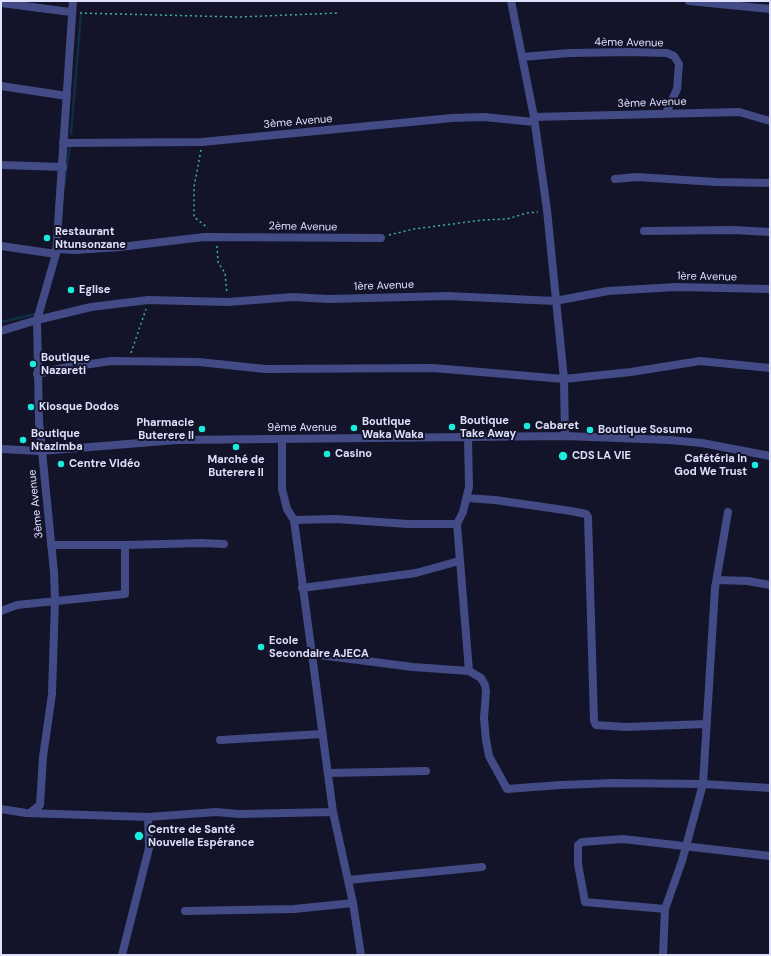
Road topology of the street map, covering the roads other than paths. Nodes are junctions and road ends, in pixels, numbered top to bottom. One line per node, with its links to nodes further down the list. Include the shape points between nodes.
1 (72, 1): 6 (street, 3ème Avenue)
2 (511, 1): 7 (street)
3 (689, 1): 5 (street)
4 (1, 4): 6 (street)
5 (770, 9)
6 (71, 12): 9 (street, 3ème Avenue)
7 (522, 57): 10 (street, 4ème Avenue, via 578,53 667,53 674,56 679,64 679,70 677,89); 11 (street)
8 (1, 86): 9 (street)
9 (67, 96): 13 (street, 3ème Avenue)
10 (666, 113): 11 (street, 3ème Avenue); 12 (street, 3ème Avenue, via 739,112)
11 (534, 119): 13 (street, 3ème Avenue, via 452,118 202,142); 24 (street, via 547,210)
12 (770, 121)
13 (63, 143): 15 (street, 3ème Avenue)
14 (1, 165): 15 (street)
15 (63, 167): 22 (street, 3ème Avenue)
16 (615, 179): 17 (street, via 637,177)
17 (770, 183)
18 (644, 231): 19 (street)
19 (770, 232)
20 (381, 238): 22 (street, 2ème Avenue, via 213,237)
21 (1, 246): 22 (street, 2ème Avenue)
22 (56, 251): 25 (street, 3ème Avenue)
23 (770, 289): 24 (street, 1ère Avenue, via 676,287 608,291)
24 (555, 301): 25 (street, 1ère Avenue, via 448,296 328,299 293,297 228,302 148,300 91,307); 29 (street)
25 (37, 320): 26 (street, 1ère Avenue); 28 (street, 3ème Avenue)
26 (1, 332)
27 (770, 368): 29 (street, via 700,361)
28 (38, 374): 29 (street, via 95,362 199,362 265,369 433,368); 34 (street, 3ème Avenue)
29 (564, 379): 30 (street)
30 (565, 436): 31 (street, 9ème Avenue); 35 (street, 9ème Avenue, via 676,441)
31 (468, 438): 32 (street, 9ème Avenue); 36 (street)
32 (282, 440): 34 (street, 9ème Avenue, via 177,440); 38 (street, via 282,489 287,509)
33 (1, 449): 34 (street, 9ème Avenue)
34 (42, 451): 41 (street, 3ème Avenue)
35 (770, 456)
36 (467, 498): 39 (street); 51 (street, via 557,509 586,514 588,517 596,725 626,728)
37 (728, 512): 44 (street)
38 (294, 520): 39 (street, via 336,519 408,524); 46 (street)
39 (458, 524): 43 (street)
40 (224, 544): 42 (street)
41 (51, 545): 42 (street); 47 (street, 3ème Avenue)
42 (125, 545): 47 (street, via 124,594)
43 (459, 561): 46 (street, via 416,573); 50 (street, via 466,612)
44 (717, 580): 45 (street); 51 (street)
45 (770, 585)
46 (302, 588): 49 (street)
47 (55, 600): 48 (street, via 17,605); 59 (street, 3ème Avenue, via 52,694 43,757 40,805)
48 (1, 611)
49 (311, 654): 50 (street, via 413,667); 52 (street)
50 (469, 671): 56 (street, via 481,678 485,685 486,740 490,756 507,789 560,784)
51 (706, 724): 56 (street)
52 (322, 734): 53 (street); 55 (street)
53 (220, 740)
54 (426, 772): 55 (street)
55 (329, 773): 60 (street)
56 (703, 784): 57 (street); 62 (street)
57 (770, 788)
58 (1, 809): 59 (street)
59 (31, 812): 61 (street)
60 (333, 812): 61 (street, via 216,812); 65 (street)
61 (148, 817): 69 (street, via 149,848)
62 (685, 846): 63 (street); 67 (street); 67 (street, via 622,839 582,842 578,845 578,864 585,902)
63 (770, 856)
64 (482, 867): 65 (street)
65 (348, 880): 66 (street)
66 (353, 903): 68 (street, via 294,909); 70 (street)
67 (665, 909): 71 (street)
68 (185, 911)
69 (122, 955)
70 (361, 955)
71 (663, 955)

